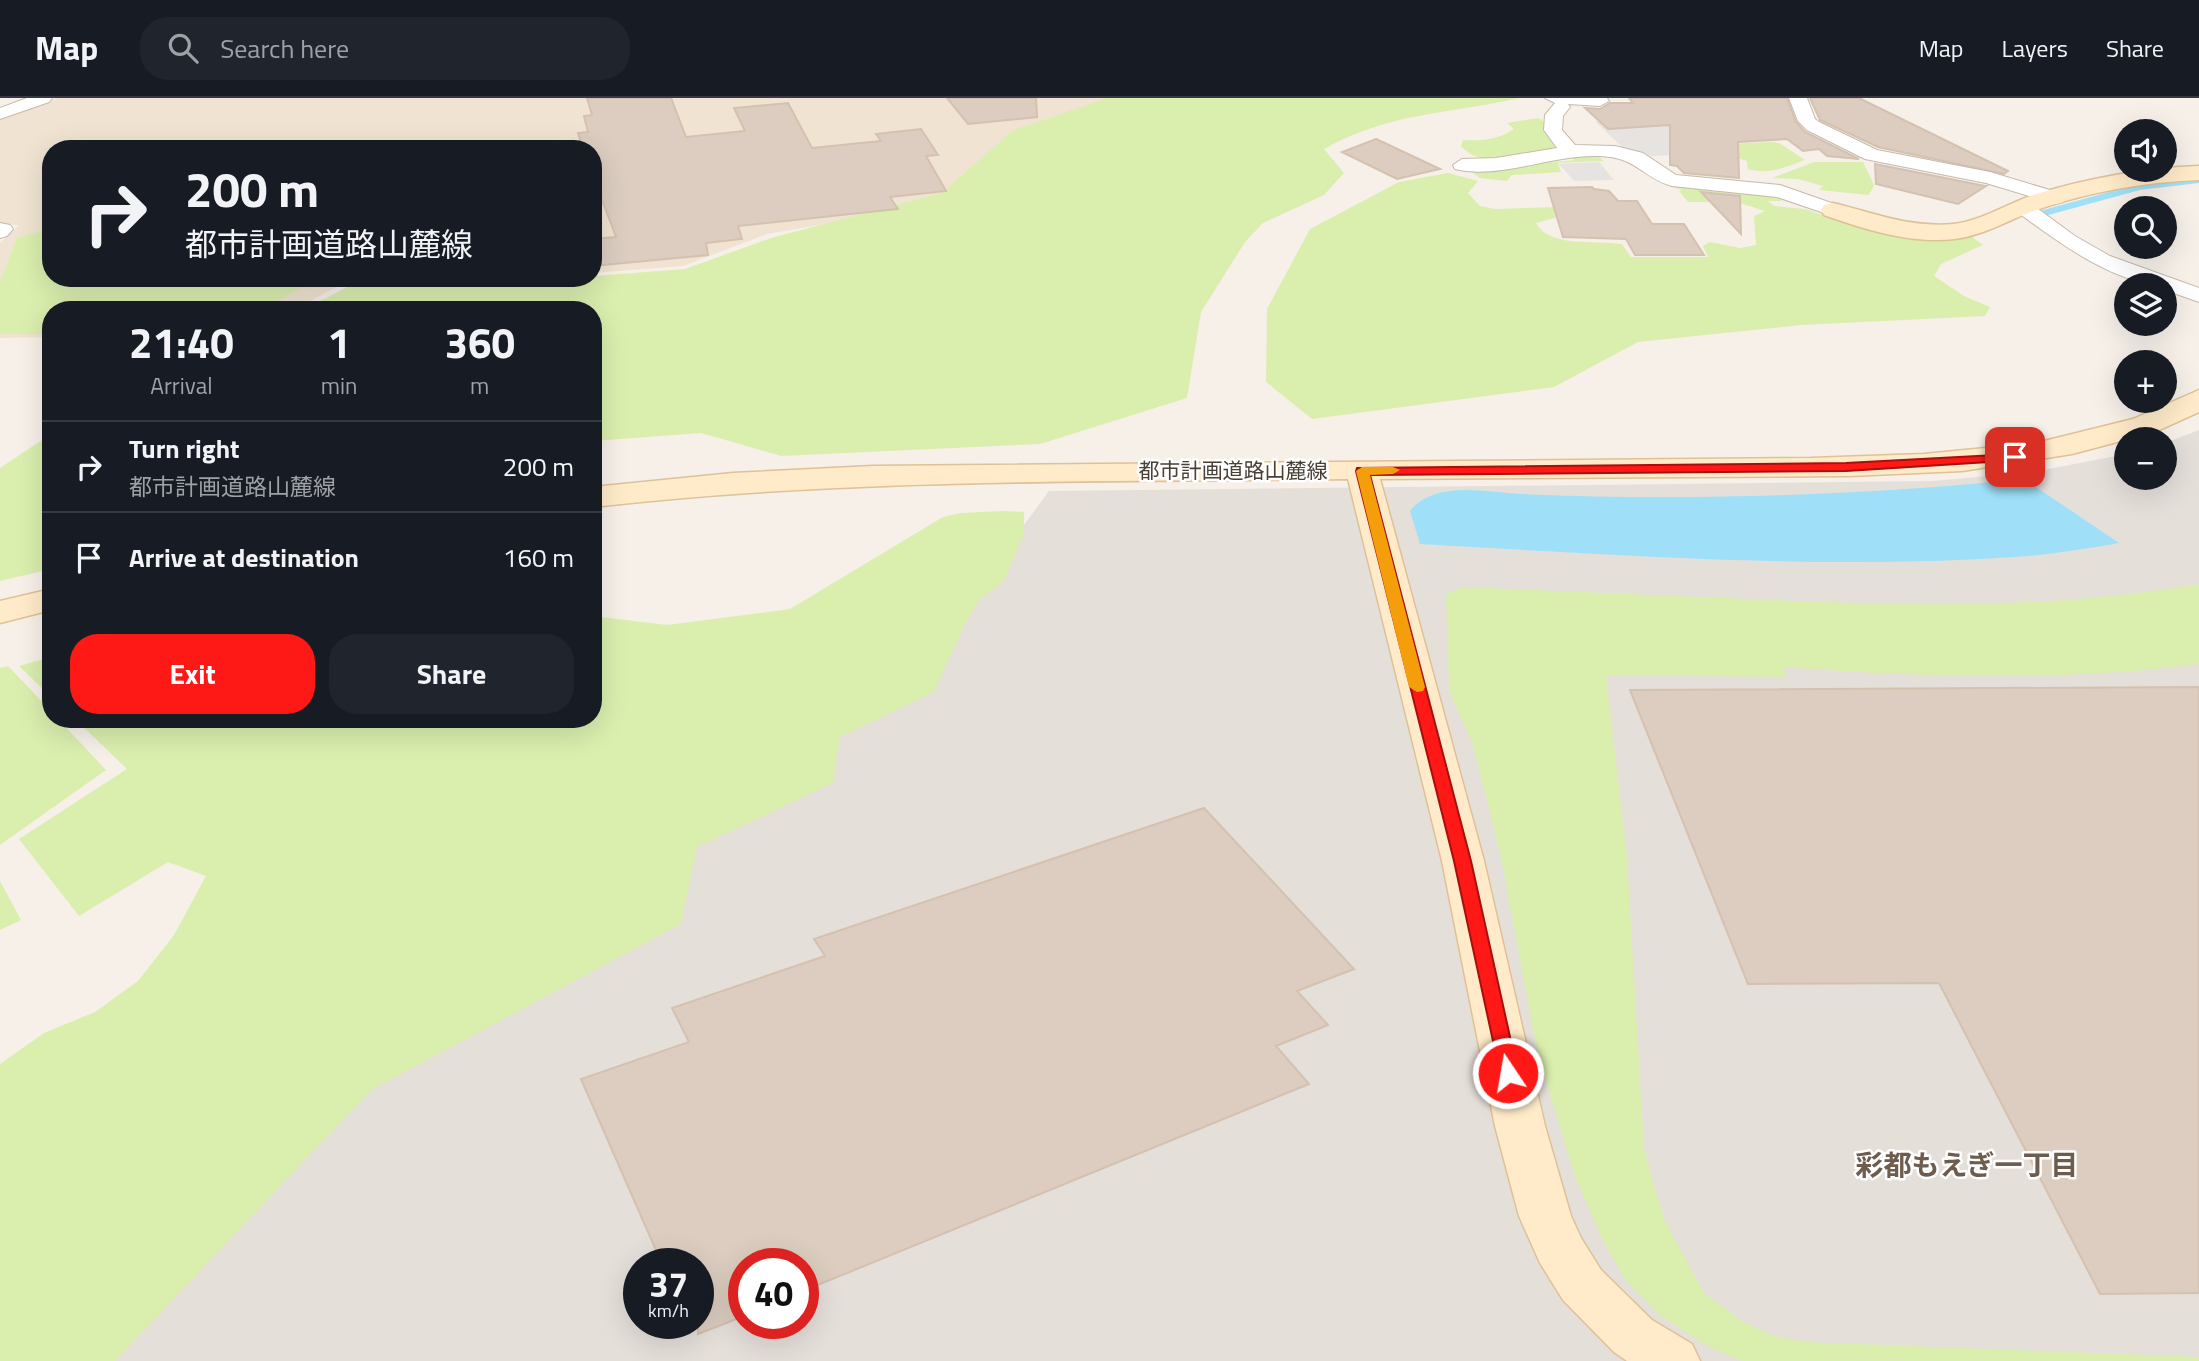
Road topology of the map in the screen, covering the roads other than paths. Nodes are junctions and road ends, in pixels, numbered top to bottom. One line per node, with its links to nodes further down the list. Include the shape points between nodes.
1 (43, 98): 5 (street)
2 (1798, 98): 9 (street, via 1807,121 1859,150 1990,178)
3 (1600, 101): 4 (street)
4 (1560, 106): 6 (street, via 1553,130)
5 (0, 114)
6 (1570, 152): 7 (street); 11 (street, via 1628,154 1672,180 1780,191)
7 (1462, 165)
8 (2199, 173): 9 (street, via 2142,177)
9 (2056, 198): 10 (street)
10 (2023, 207): 11 (street, via 1977,228 1946,232 1884,227); 12 (street, via 2103,260)
11 (1833, 210)
12 (2199, 295)
13 (2196, 405): 14 (street, 都市計画道路山麓線, via 2136,429 2015,457 1846,467)
14 (1362, 471): 15 (street, 都市計画道路山麓線, via 790,478); 18 (street, via 1462,861 1520,1126 1545,1216 1582,1285 1633,1336)
15 (602, 496)
16 (42, 601): 17 (street)
17 (0, 612)
18 (1672, 1361)

